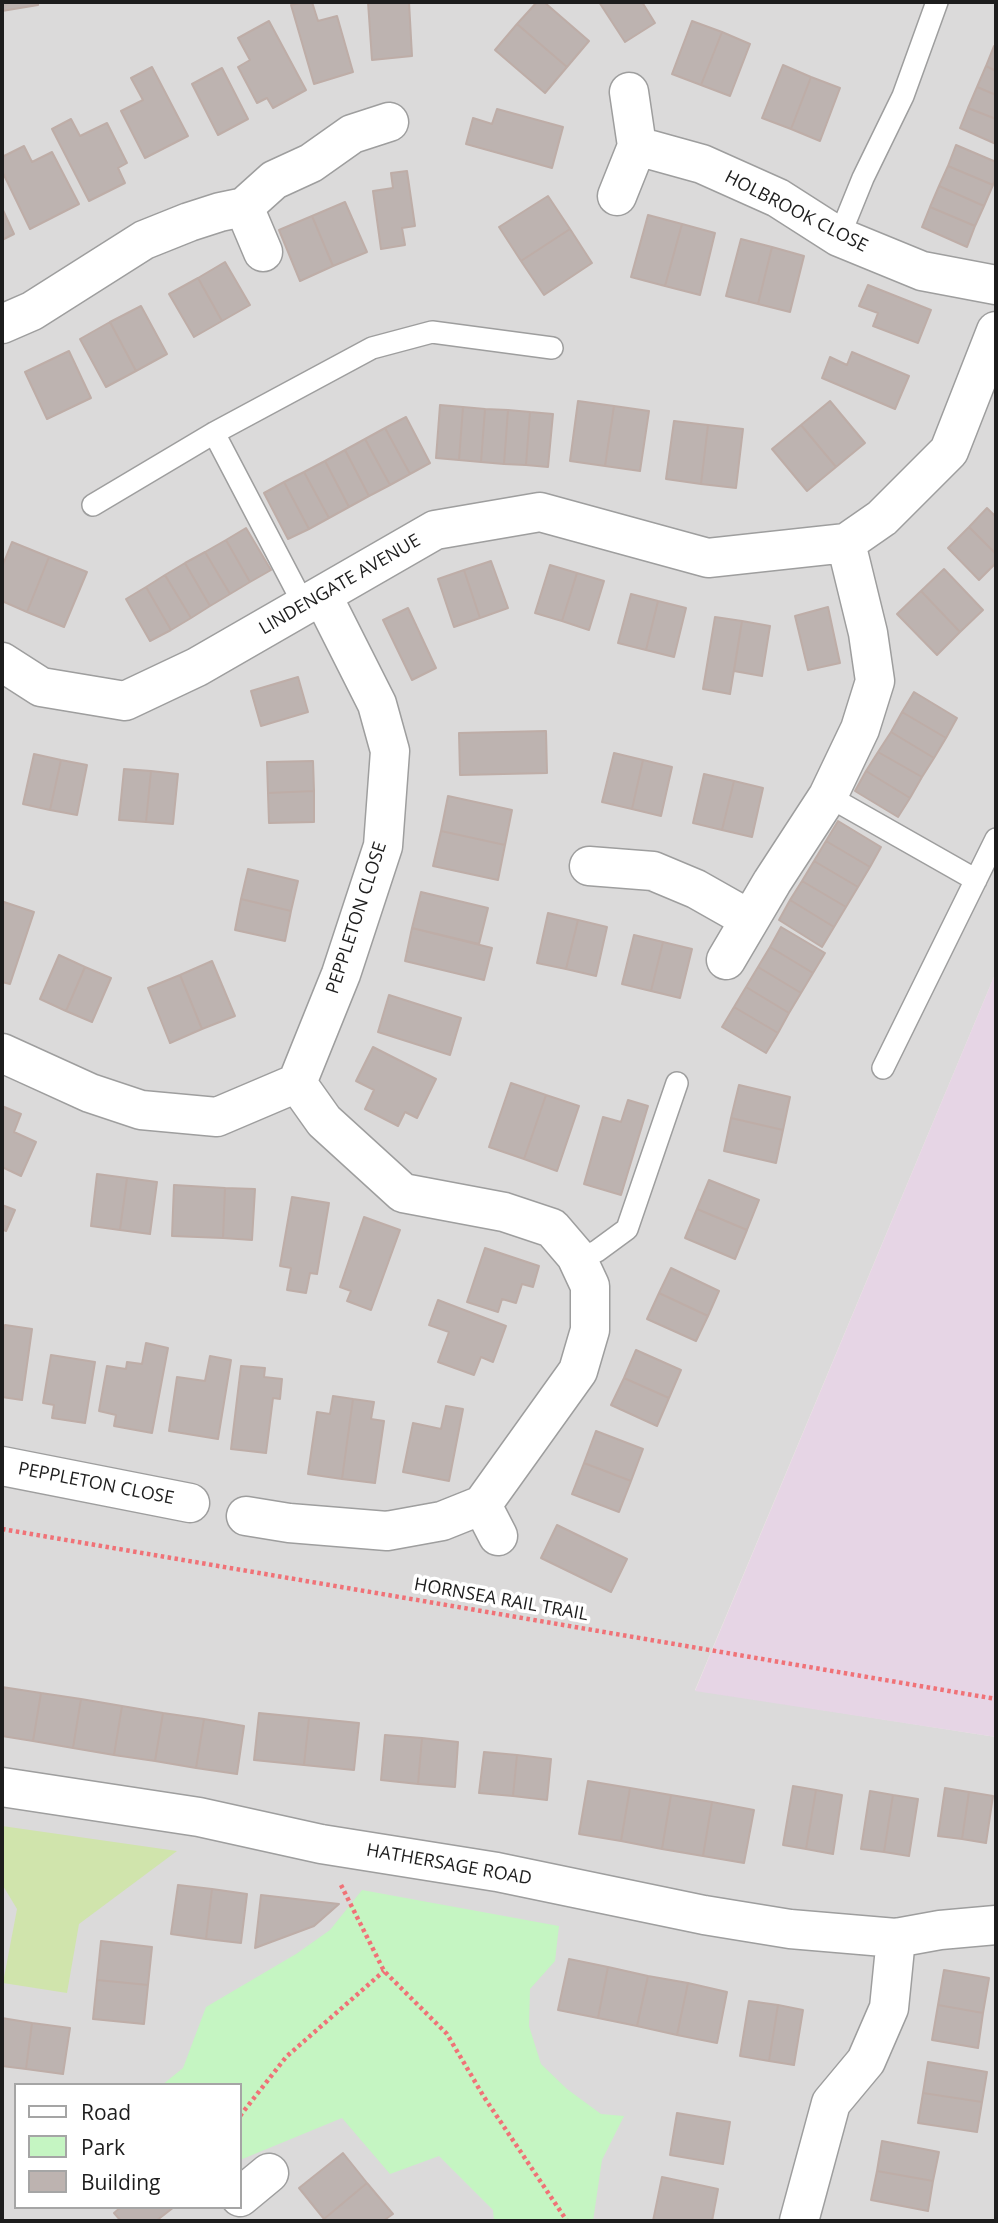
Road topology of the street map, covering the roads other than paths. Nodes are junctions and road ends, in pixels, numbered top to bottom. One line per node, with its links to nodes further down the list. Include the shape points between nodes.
1 (937, 2): 7 (lane, via 903,96)
2 (629, 92): 4 (street)
3 (389, 122): 6 (street, via 352,134 311,163 274,180)
4 (637, 146): 5 (street); 7 (street, HOLBROOK CLOSE, via 702,164 778,198)
5 (617, 196)
6 (244, 207): 8 (street); 10 (street, via 144,240 32,311)
7 (839, 237): 9 (street, HOLBROOK CLOSE, via 922,271)
8 (263, 252)
9 (996, 285)
10 (2, 324)
11 (996, 331): 15 (street, LINDENGATE AVENUE, via 949,451 882,518)
12 (552, 348): 13 (lane, via 432,332 372,348)
13 (214, 433): 14 (lane); 16 (lane)
14 (93, 505)
15 (846, 543): 16 (street, LINDENGATE AVENUE, via 708,558 540,512 435,530); 18 (street, via 875,681 860,729)
16 (313, 600): 17 (street, LINDENGATE AVENUE, via 197,667 125,701 41,687); 26 (street, PEPPLETON CLOSE, via 377,704 390,751 383,846 341,974)
17 (2, 662)
18 (828, 796): 21 (lane); 22 (street)
19 (996, 839): 21 (lane)
20 (589, 866): 22 (street, via 653,871)
21 (976, 880): 25 (lane)
22 (749, 919): 23 (street)
23 (726, 960)
24 (2, 1053): 26 (street, via 90,1093 141,1110 217,1117)
25 (883, 1068)
26 (298, 1083): 28 (street, via 324,1121 403,1193 504,1212 552,1228)
27 (677, 1083): 28 (lane, via 627,1229)
28 (578, 1260): 31 (street, via 590,1286 590,1330 578,1371 490,1520 442,1521 387,1531)
29 (2, 1466): 30 (street, PEPPLETON CLOSE)
30 (190, 1503)
31 (246, 1516)
32 (2, 1787): 34 (street, HATHERSAGE ROAD, via 199,1817 704,1915)
33 (996, 1925): 34 (street, HATHERSAGE ROAD)
34 (896, 1938): 37 (street, via 889,2008 866,2061 831,2103)
35 (269, 2173): 36 (street)
36 (242, 2195)
37 (799, 2221)

